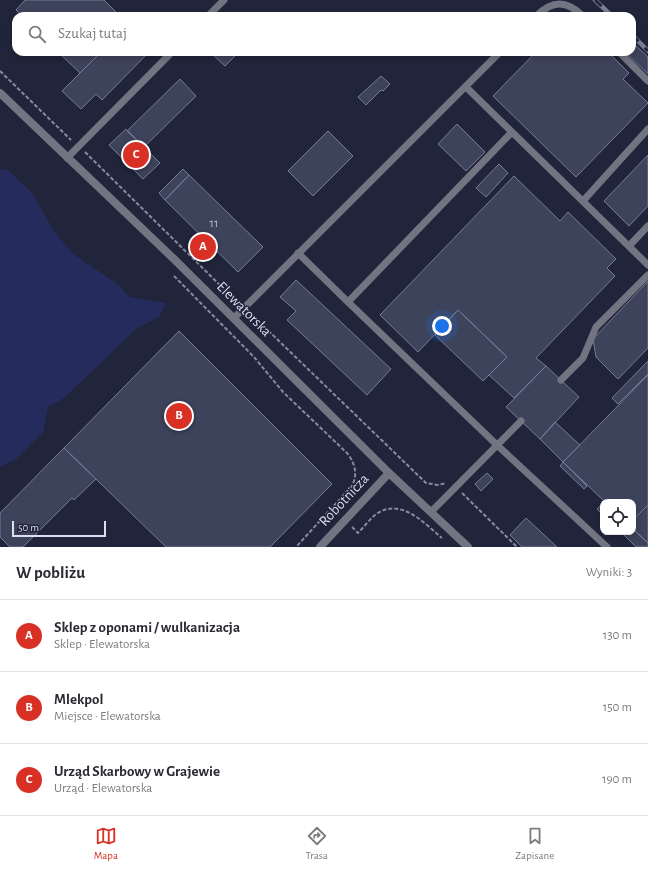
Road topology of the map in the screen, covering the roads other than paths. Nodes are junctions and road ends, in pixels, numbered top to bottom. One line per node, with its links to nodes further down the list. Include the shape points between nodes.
1 (224, 0): 2 (lane)
2 (212, 12)
3 (540, 12): 4 (lane, via 546,6 555,3 566,4)
4 (577, 12)
5 (168, 56): 13 (lane)
6 (496, 56): 9 (lane)
7 (623, 56): 8 (lane)
8 (648, 81)
9 (466, 87): 12 (lane); 17 (lane)
10 (0, 93): 13 (street, Elewatorska)
11 (648, 129): 14 (lane)
12 (512, 132): 14 (lane); 20 (lane)
13 (67, 158): 21 (street, Elewatorska)
14 (583, 201): 16 (lane)
15 (648, 226): 16 (lane)
16 (629, 246): 18 (lane)
17 (298, 254): 20 (lane); 21 (lane)
18 (648, 265)
19 (648, 275): 22 (lane, via 596,327 583,358)
20 (348, 302): 24 (lane)
21 (234, 318): 25 (street, Elewatorska)
22 (561, 380)
23 (520, 420): 24 (lane)
24 (497, 445): 26 (lane); 29 (lane)
25 (389, 473): 26 (street, Elewatorska); 27 (street, Robotnicza)
26 (431, 512): 28 (street, Elewatorska)
27 (320, 547)
28 (468, 547)
29 (607, 547)

